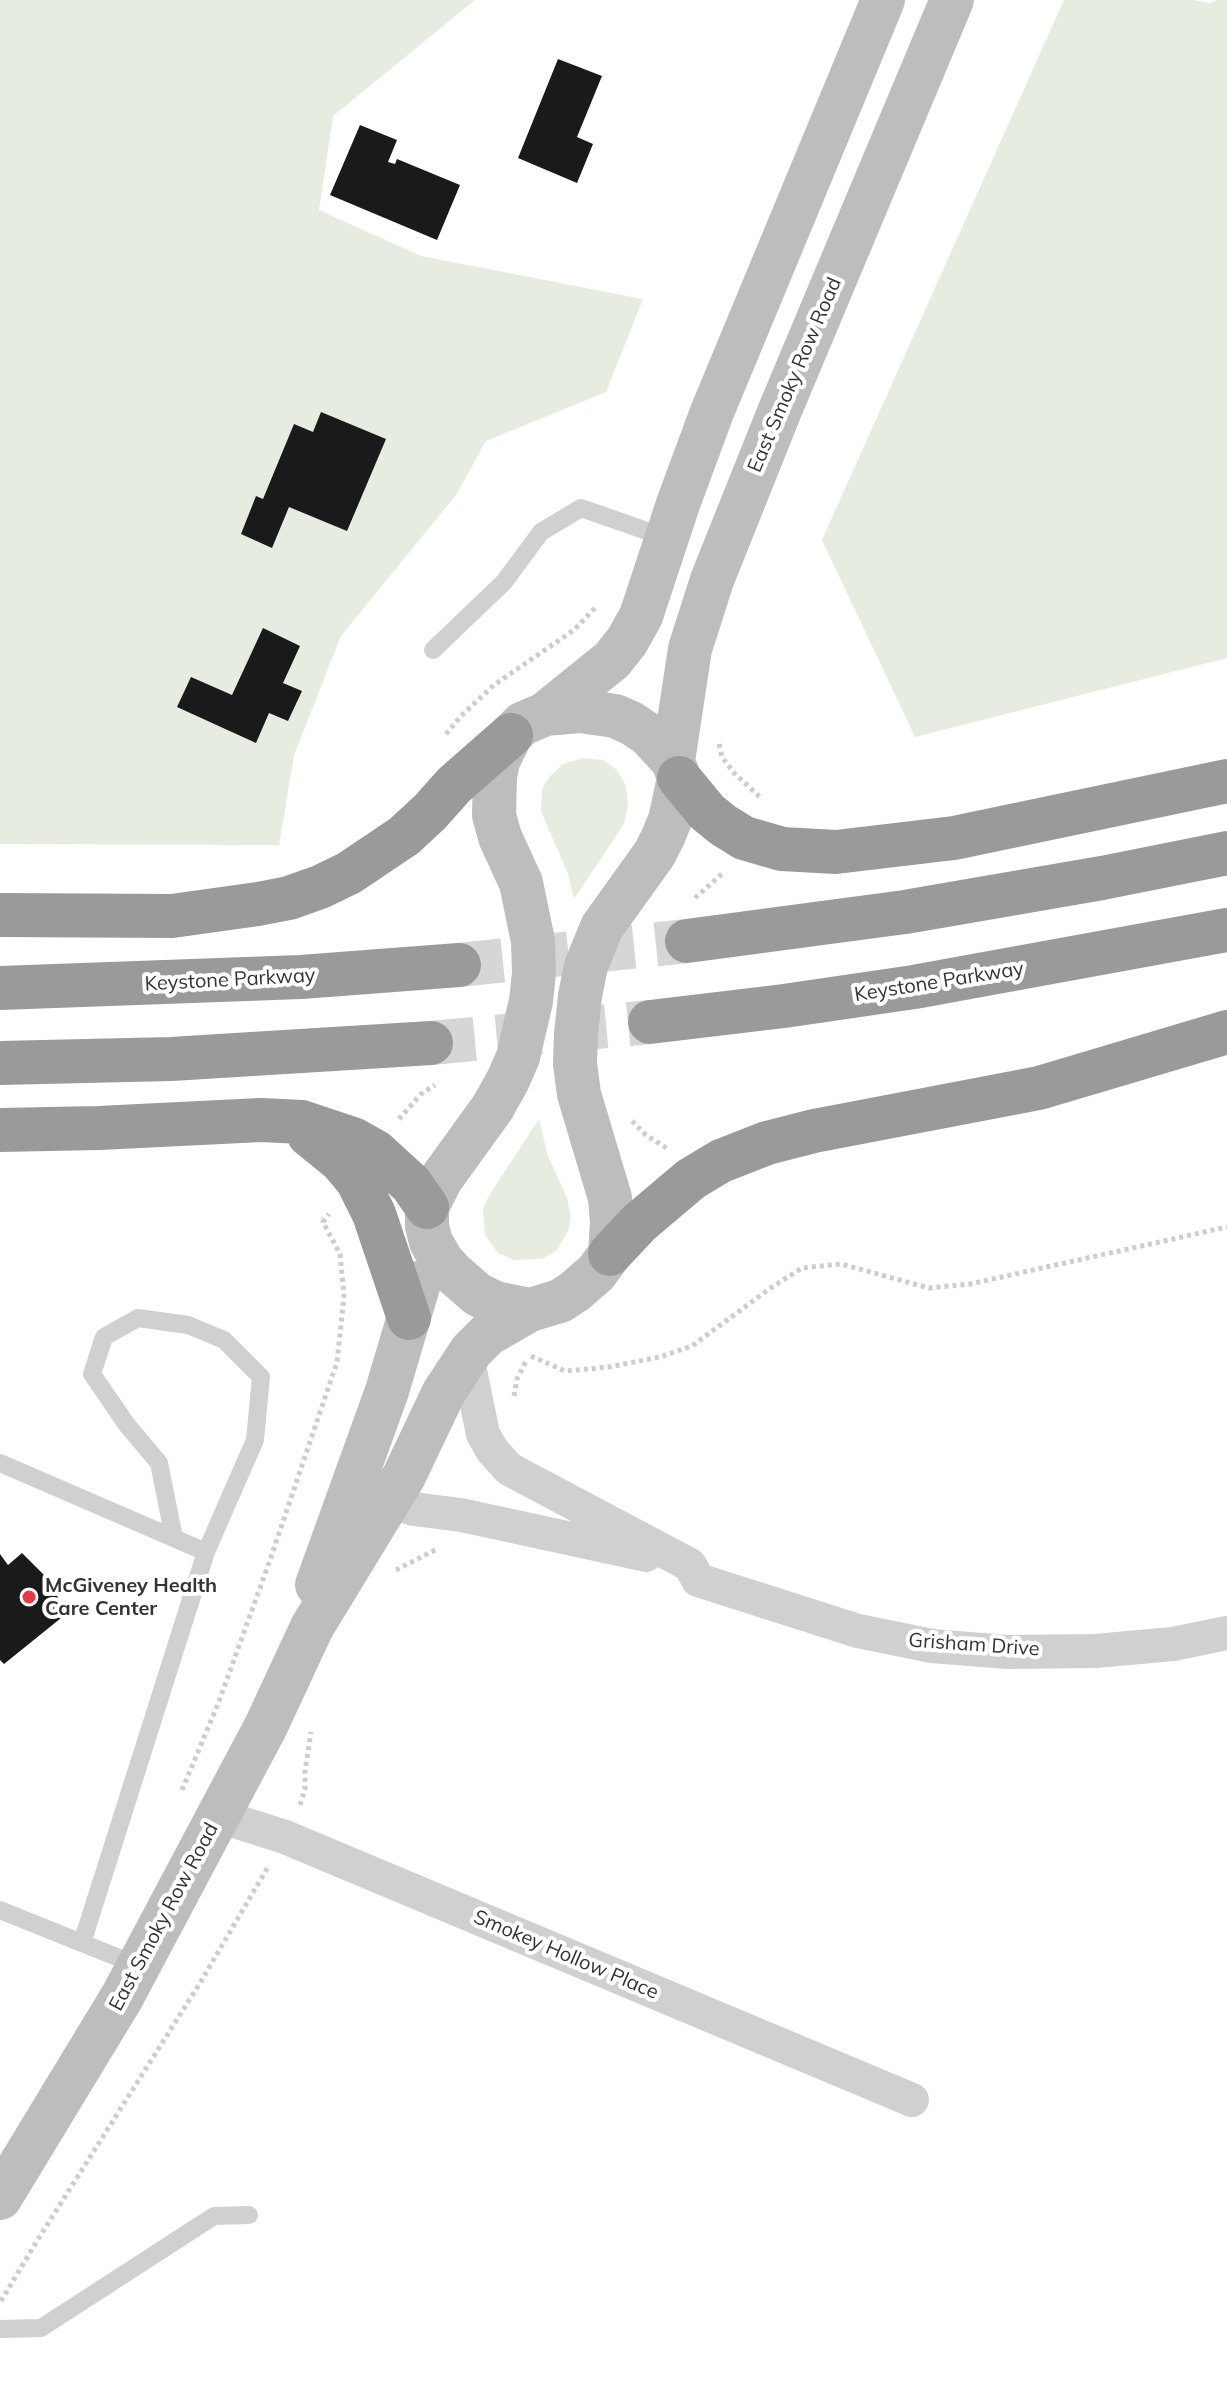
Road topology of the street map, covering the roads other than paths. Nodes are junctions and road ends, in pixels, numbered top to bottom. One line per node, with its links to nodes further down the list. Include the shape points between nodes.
1 (883, 0): 3 (street, via 712,412)
2 (952, 0): 6 (street, East Smoky Row Road, via 712,580 690,649)
3 (667, 538): 4 (lane, via 581,508 541,532 504,582); 5 (street, via 648,598 627,641 612,660)
4 (433, 650)
5 (528, 725): 6 (street, via 580,711 615,716 649,735); 9 (highway, via 454,785 404,836 320,887 289,898 172,916); 20 (street, East Smoky Row Road, via 498,761 494,815 521,883 533,941 527,1025 493,1107 441,1179)
6 (676, 770): 7 (highway, via 707,812 744,838 782,849 836,852 954,838); 21 (street, East Smoky Row Road, via 663,837 602,927 580,996 575,1064 610,1198)
7 (1227, 781)
8 (1227, 853): 11 (highway, via 970,901)
9 (0, 915)
10 (1227, 930): 14 (highway, Keystone Parkway, via 914,987)
11 (687, 941)
12 (459, 965): 13 (highway, Keystone Parkway, via 286,978)
13 (0, 988)
14 (650, 1022)
15 (1227, 1032): 21 (highway, via 1039,1088 767,1143 691,1179)
16 (431, 1043): 17 (highway)
17 (0, 1063)
18 (291, 1121): 19 (highway); 20 (highway, via 353,1139 376,1152 411,1184); 23 (highway, via 357,1180)
19 (0, 1130)
20 (429, 1224): 22 (street, via 447,1267 477,1294); 23 (street, East Smoky Row Road)
21 (610, 1254): 22 (street, East Smoky Row Road, via 574,1292)
22 (530, 1310): 24 (street, East Smoky Row Road, via 488,1334)
23 (409, 1318): 26 (street, East Smoky Row Road, via 387,1391)
24 (467, 1356): 26 (street, East Smoky Row Road, via 419,1449); 29 (street, Grisham Drive, via 483,1434 509,1469)
25 (0, 1463): 27 (lane)
26 (384, 1500): 29 (street, Grisham Drive); 31 (street, East Smoky Row Road, via 319,1578 312,1627)
27 (174, 1538): 28 (lane); 28 (lane, via 159,1463 92,1374 104,1337 138,1318 188,1325 224,1340 261,1377 255,1440)
28 (206, 1552): 33 (lane)
29 (690, 1565): 30 (street, Grisham Drive, via 698,1580 858,1631 932,1646 1095,1651)
30 (1227, 1633)
31 (219, 1816): 34 (street, East Smoky Row Road); 35 (street, Smokey Hollow Place, via 285,1837)
32 (0, 1910): 33 (lane)
33 (82, 1943): 34 (lane)
34 (139, 1966): 36 (street, East Smoky Row Road)
35 (912, 2100)
36 (0, 2198)
37 (249, 2215): 38 (lane, via 214,2216 41,2328)
38 (0, 2329)

